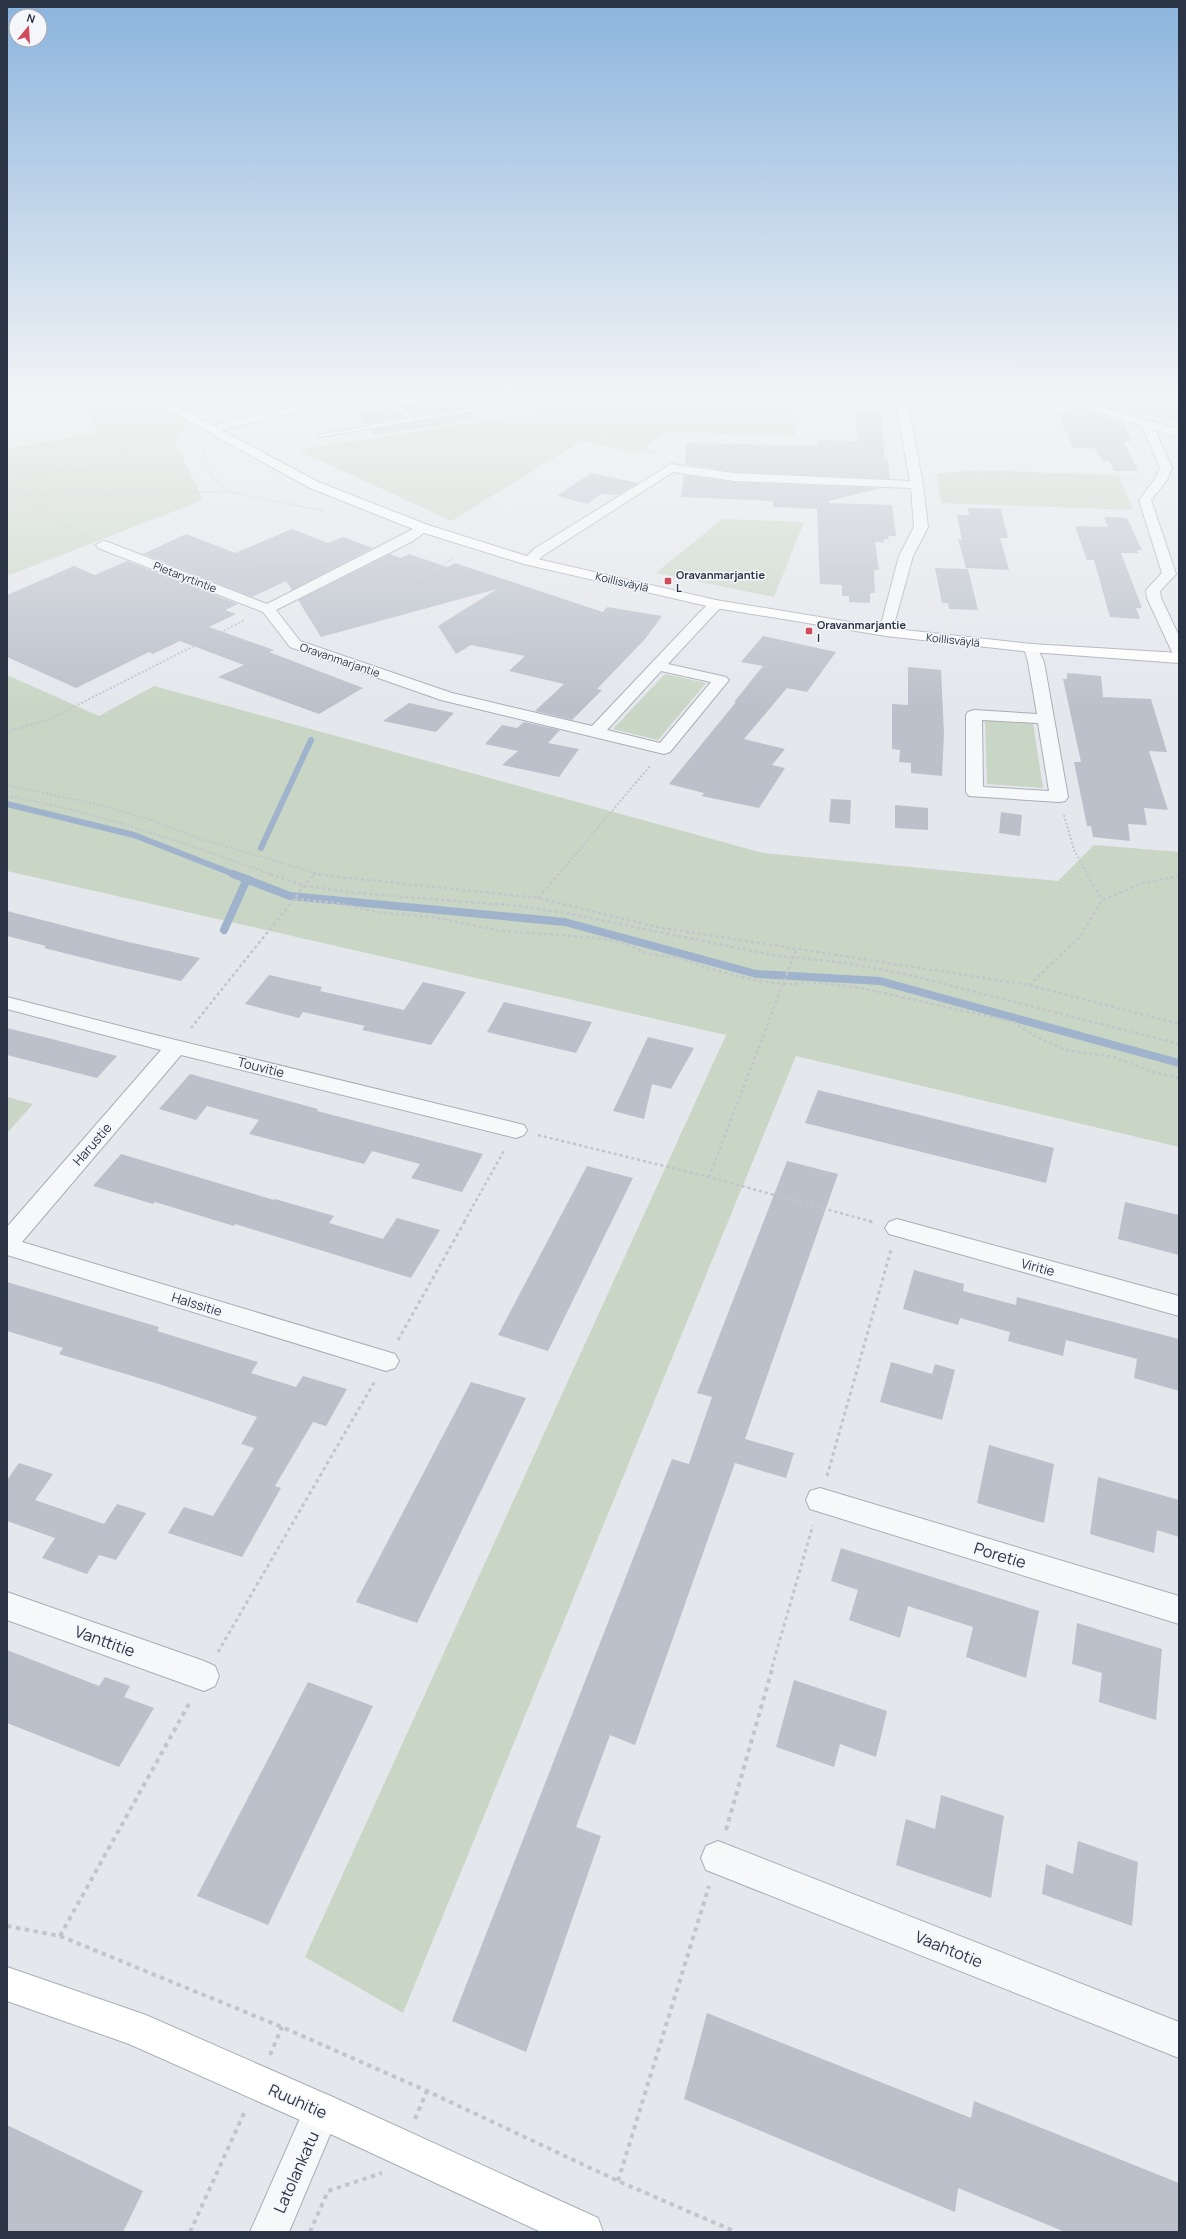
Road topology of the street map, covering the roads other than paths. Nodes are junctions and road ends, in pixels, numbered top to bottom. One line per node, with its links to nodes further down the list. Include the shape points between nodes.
1 (348, 498): 5 (street, Koillisväylä)
2 (623, 498): 7 (street)
3 (918, 498): 10 (street, via 921,527 906,556)
4 (1146, 498): 12 (street, via 1169,574 1153,590 1154,598)
5 (423, 528): 7 (street, Koillisväylä); 9 (street)
6 (103, 545): 9 (street, Pietaryrtintie)
7 (529, 561): 8 (street, Koillisväylä)
8 (716, 604): 10 (street, Koillisväylä); 14 (street)
9 (268, 609): 16 (street, Oravanmarjantie, via 295,644 447,697)
10 (886, 632): 11 (street, Koillisväylä)
11 (1031, 648): 13 (street, Koillisväylä); 15 (street)
12 (1179, 652)
13 (1179, 658)
14 (657, 666): 16 (street); 16 (street, Oravanmarjantie, via 721,680 664,749)
15 (1046, 718): 15 (street, via 974,715 975,792 1059,797)
16 (596, 732)
17 (7, 1003): 18 (street, Touvitie)
18 (177, 1046): 19 (street, Touvitie); 21 (street, Harustie)
19 (516, 1130)
20 (897, 1228): 23 (street, Viritie)
21 (7, 1243)
22 (7, 1246): 24 (street, Halssitie)
23 (1179, 1306)
24 (386, 1361)
25 (820, 1500): 27 (street, Poretie)
26 (7, 1606): 28 (street, Vanttitie)
27 (1179, 1610)
28 (204, 1676)
29 (718, 1858): 31 (street, Vaahtotie)
30 (7, 1984): 32 (street, Ruuhitie, via 133,2028)
31 (1179, 2040)
32 (322, 2112): 33 (street, Latolankatu); 34 (street, Ruuhitie)
33 (269, 2232)
34 (584, 2232)

